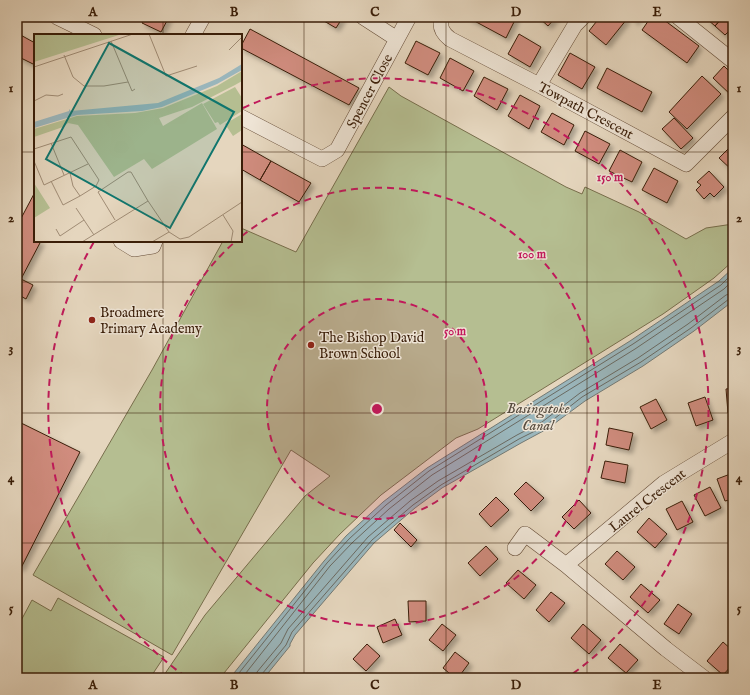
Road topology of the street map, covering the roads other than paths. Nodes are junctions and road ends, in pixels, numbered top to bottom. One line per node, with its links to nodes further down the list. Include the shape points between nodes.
1 (57, 17): 8 (street)
2 (203, 17): 9 (street)
3 (363, 17): 10 (street)
4 (409, 17): 10 (street, Spencer Close)
5 (442, 17): 12 (street, Towpath Crescent, via 440,23 443,34 450,39)
6 (583, 17): 12 (street, via 575,25)
7 (678, 17): 11 (street)
8 (92, 34)
9 (194, 34)
10 (397, 39): 13 (street, Spencer Close, via 337,150 322,159)
11 (733, 61)
12 (539, 85): 14 (street, Towpath Crescent, via 686,164)
13 (242, 117)
14 (733, 117)
15 (123, 242): 16 (street, via 134,249 153,246)
16 (155, 242)
17 (733, 441): 19 (street, Laurel Crescent, via 664,483)
18 (515, 548): 19 (street, via 525,534)
19 (566, 565): 20 (street)
20 (704, 678)

